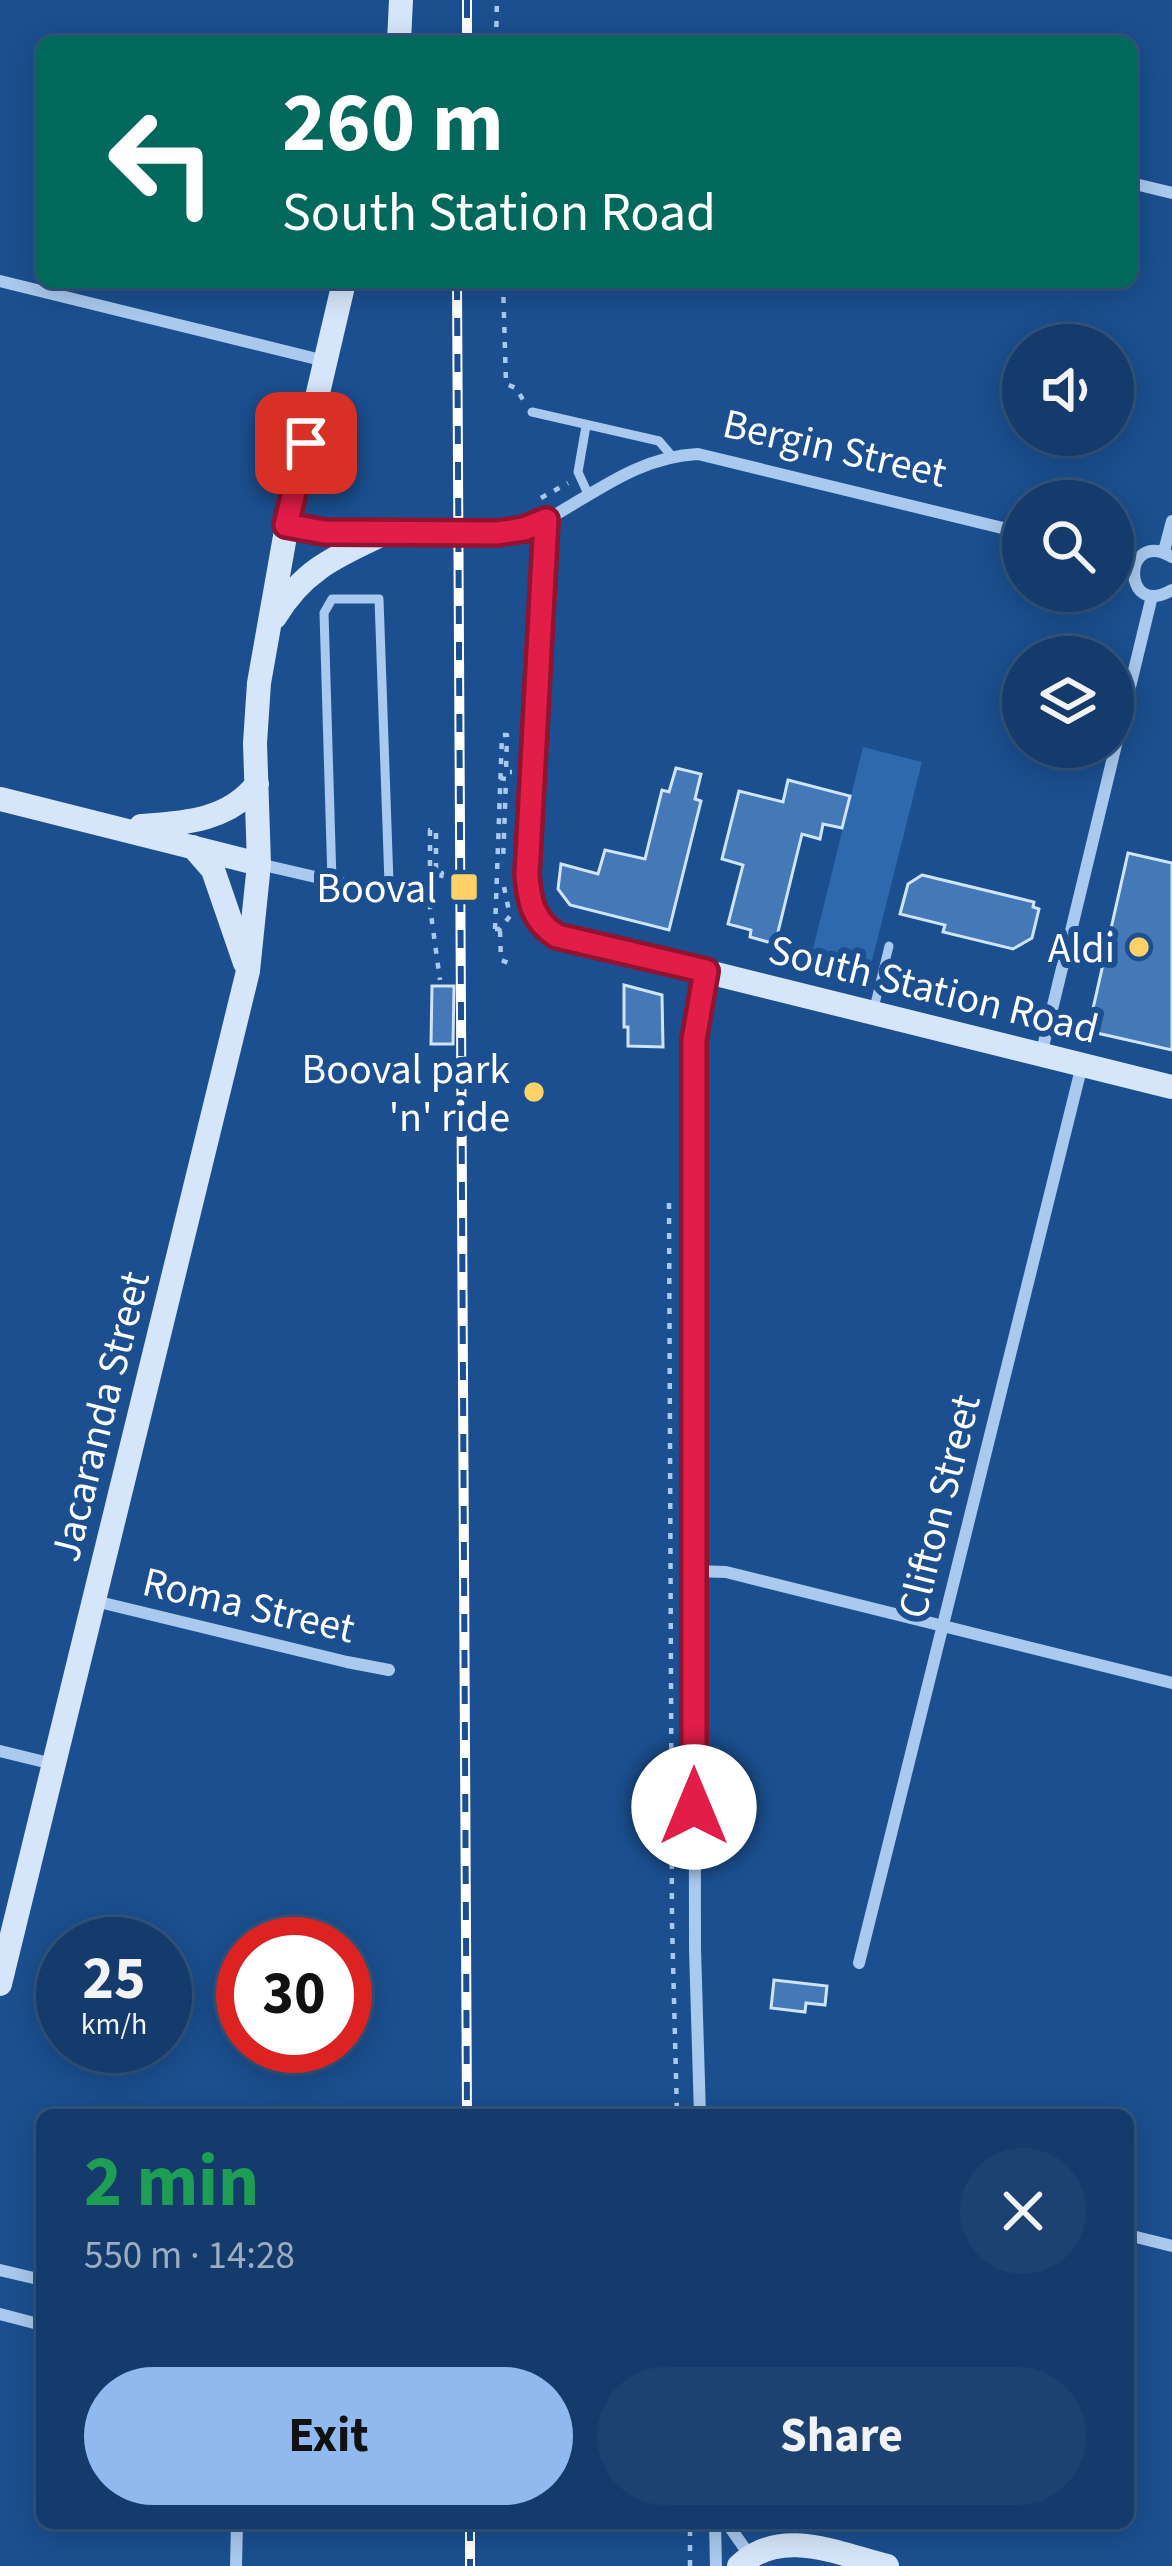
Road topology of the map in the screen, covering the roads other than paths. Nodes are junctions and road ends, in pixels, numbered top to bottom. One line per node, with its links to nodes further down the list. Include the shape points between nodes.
1 (401, 0): 2 (street)
2 (400, 36)
3 (1137, 184): 4 (street)
4 (1172, 193)
5 (0, 281): 7 (street)
6 (343, 288): 7 (street, Jacaranda Street)
7 (325, 361): 14 (street, Jacaranda Street)
8 (532, 412): 9 (lane)
9 (586, 426): 10 (lane, via 659,441); 11 (lane, via 578,472)
10 (671, 455): 11 (street, Bergin Street); 15 (street, Bergin Street, via 728,460)
11 (590, 496): 12 (street, Bergin Street)
12 (546, 520): 16 (street, Bergin Street, via 497,533); 31 (street, South Station Road, via 530,901 557,936)
13 (1172, 521): 17 (street)
14 (286, 525): 16 (street, Bergin Street); 21 (street, Jacaranda Street)
15 (1002, 528)
16 (385, 534): 21 (street, via 300,582)
17 (1168, 554): 18 (street, via 1145,553)
18 (1135, 565): 20 (street, via 1136,584)
19 (1172, 590): 20 (street)
20 (1152, 596): 33 (street)
21 (268, 629): 22 (street, Jacaranda Street)
22 (257, 784): 24 (street, via 232,808 206,817); 26 (street, Jacaranda Street)
23 (0, 799): 24 (street)
24 (121, 828): 25 (street)
25 (193, 847): 26 (street); 30 (street, via 213,870)
26 (259, 864): 27 (street); 30 (street, Jacaranda Street)
27 (332, 881): 28 (street); 28 (lane, via 324,613 332,599 379,599)
28 (389, 883)
29 (889, 946): 32 (lane)
30 (248, 970): 37 (street, Jacaranda Street)
31 (706, 971): 32 (street, South Station Road); 36 (street, via 694,1040)
32 (873, 1013): 33 (street, South Station Road)
33 (1040, 1054): 34 (street, South Station Road)
34 (1082, 1065): 35 (street, South Station Road); 38 (street, Clifton Street)
35 (1172, 1087)
36 (694, 1571): 38 (street); 45 (street)
37 (94, 1601): 39 (street, Roma Street); 42 (street, Jacaranda Street)
38 (943, 1625): 40 (street); 43 (street, Clifton Street)
39 (389, 1670)
40 (1172, 1683)
41 (0, 1751): 42 (street)
42 (53, 1764): 44 (street, Jacaranda Street)
43 (859, 1964)
44 (0, 1984)
45 (700, 2109)
46 (1134, 2237): 47 (street)
47 (1172, 2246)
48 (0, 2270): 49 (street)
49 (36, 2278)
50 (0, 2314): 51 (street)
51 (36, 2323)
52 (237, 2529): 56 (street)
53 (715, 2529): 57 (street)
54 (730, 2529): 55 (street)
55 (744, 2561): 58 (street, via 785,2543)
56 (236, 2566)
57 (716, 2566)
58 (887, 2566)

